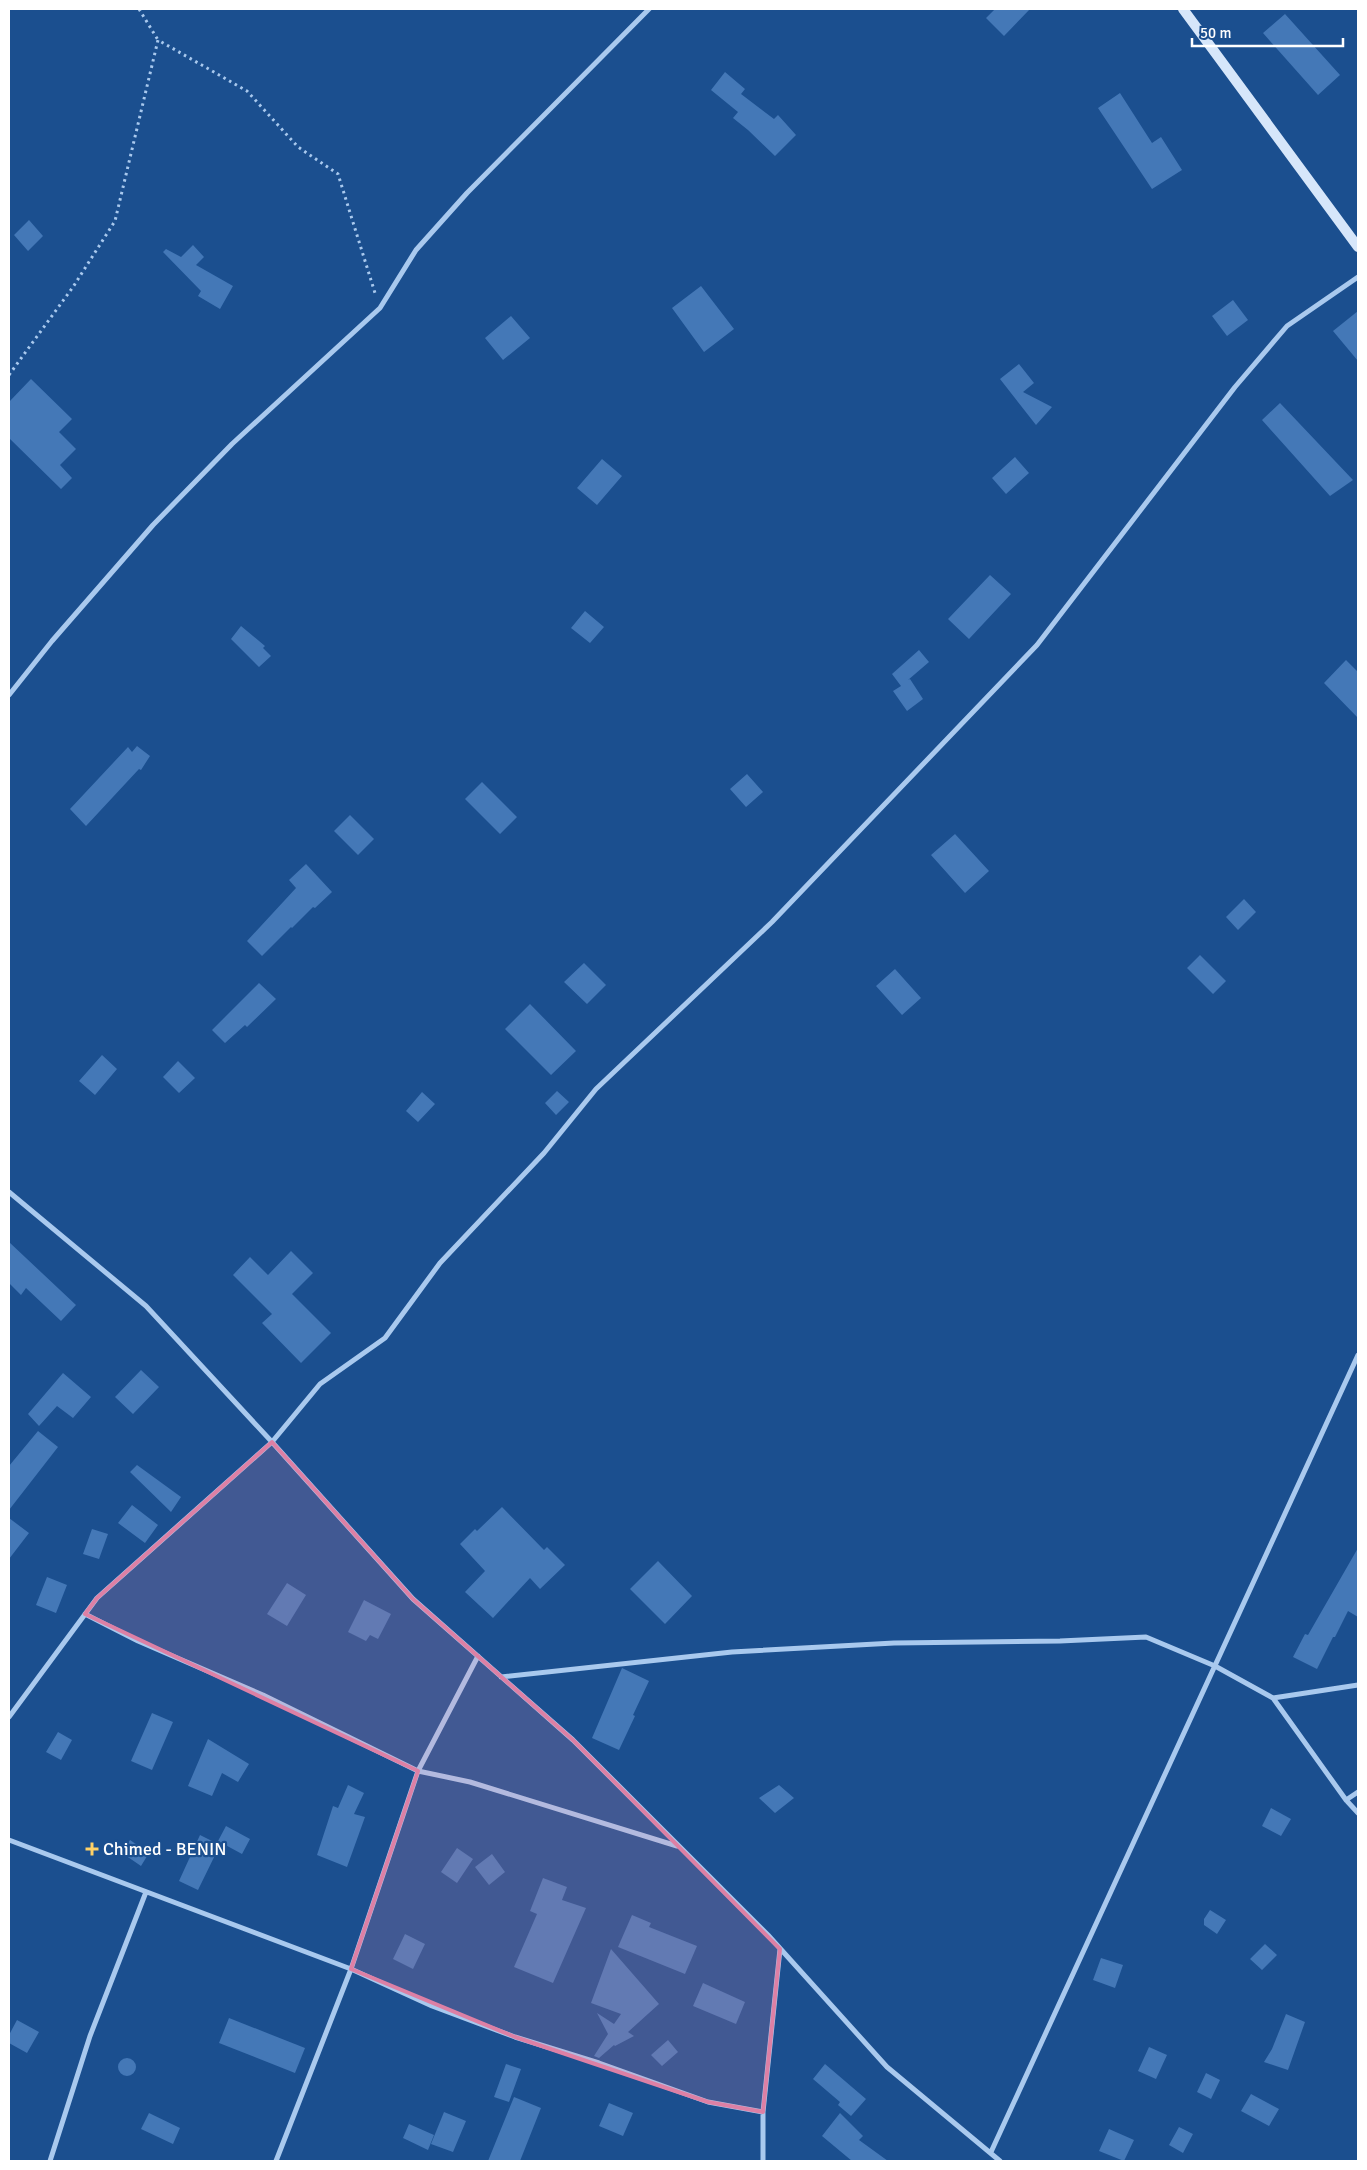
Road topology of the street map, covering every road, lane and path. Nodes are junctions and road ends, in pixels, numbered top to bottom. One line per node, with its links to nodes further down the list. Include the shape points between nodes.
1 (139, 9): 4 (path)
2 (650, 9): 7 (street, via 461,200 416,250)
3 (1183, 9): 5 (street)
4 (158, 40): 7 (path, via 247,91 298,148 338,174); 8 (path, via 115,221)
5 (1358, 247)
6 (1358, 276): 12 (street, via 1287,326 1235,387 1037,645 772,922 596,1089 544,1153 440,1263 385,1338 320,1384)
7 (380, 308): 9 (street, via 232,444 153,525)
8 (9, 375)
9 (9, 695)
10 (9, 1192): 12 (street, via 146,1306)
11 (1358, 1355): 15 (street)
12 (272, 1442): 13 (street, via 97,1598); 14 (street, via 413,1599)
13 (85, 1614): 19 (street); 20 (street)
14 (478, 1656): 16 (street); 20 (street)
15 (1215, 1666): 16 (street, via 1146,1636 1060,1641 894,1643 732,1652); 18 (street); 30 (street)
16 (501, 1677): 25 (street, via 573,1740)
17 (1358, 1685): 18 (street)
18 (1274, 1698): 22 (street)
19 (9, 1718)
20 (418, 1770): 25 (street, via 470,1782); 28 (street)
21 (1358, 1792): 22 (street)
22 (1346, 1800): 23 (street)
23 (1358, 1813)
24 (9, 1840): 26 (street)
25 (680, 1846): 27 (street)
26 (146, 1892): 28 (street); 31 (street, via 90,2036)
27 (780, 1948): 29 (street); 30 (street, via 886,2067)
28 (351, 1969): 29 (street, via 432,2006 515,2037 708,2102); 32 (street)
29 (762, 2112): 33 (street)
30 (991, 2152): 34 (street)
31 (50, 2161)
32 (276, 2161)
33 (763, 2161)
34 (1000, 2161)

